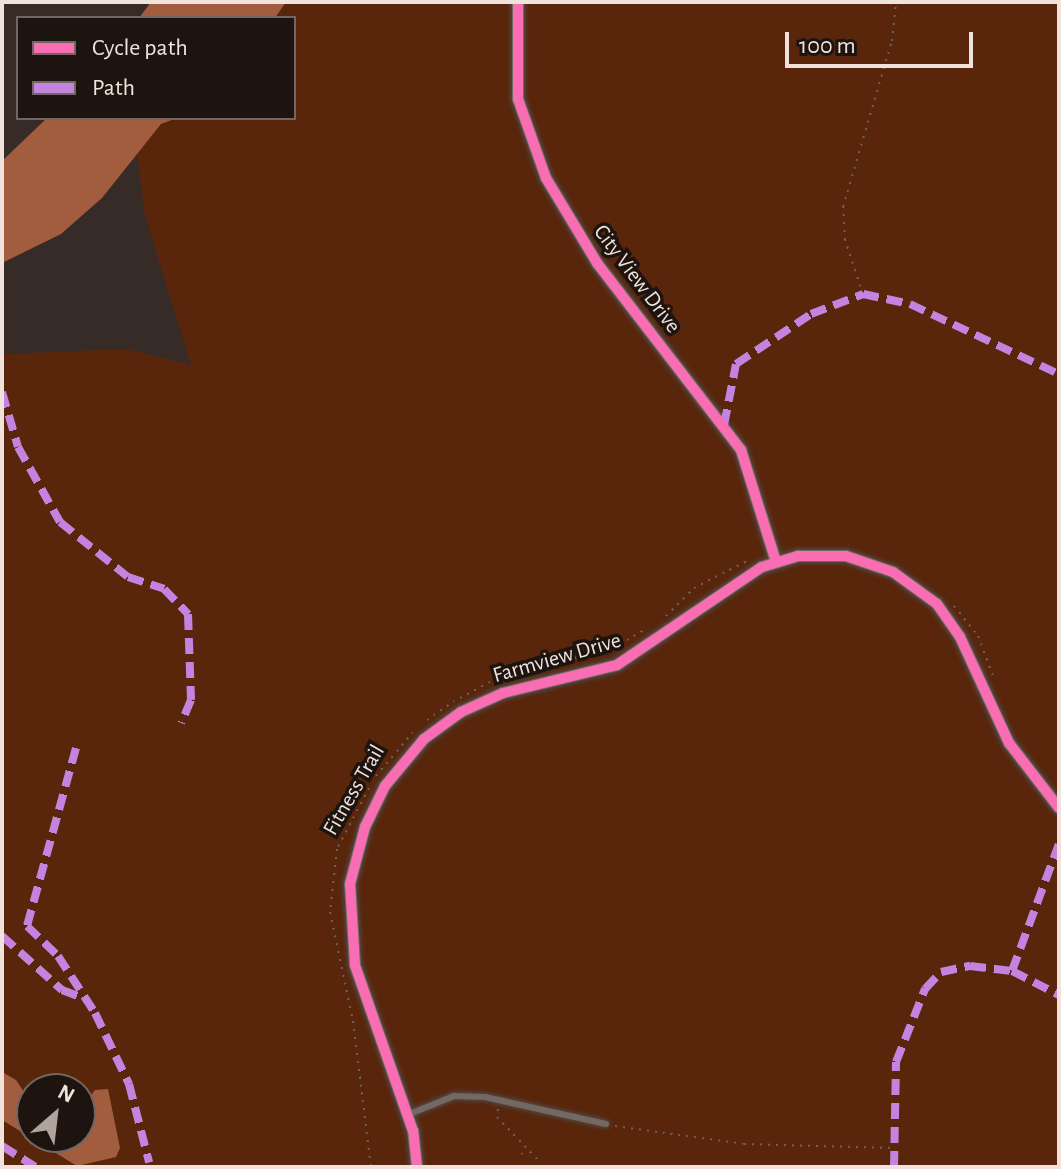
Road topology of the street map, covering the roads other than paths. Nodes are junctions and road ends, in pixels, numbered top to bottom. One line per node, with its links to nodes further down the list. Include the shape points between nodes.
1 (518, 2): 2 (street, City View Drive, via 518,99 546,178 597,263 741,450)
2 (774, 556): 3 (street, Farmview Drive, via 846,556 893,572 927,594 960,637 1025,770); 4 (street, Farmview Drive, via 649,649 617,665 503,693 461,712 424,739 385,786 352,870 349,927 359,982)
3 (1059, 808)
4 (407, 1115): 5 (lane, via 454,1096 485,1097); 6 (street, Farmview Drive)
5 (606, 1124)
6 (417, 1167)

